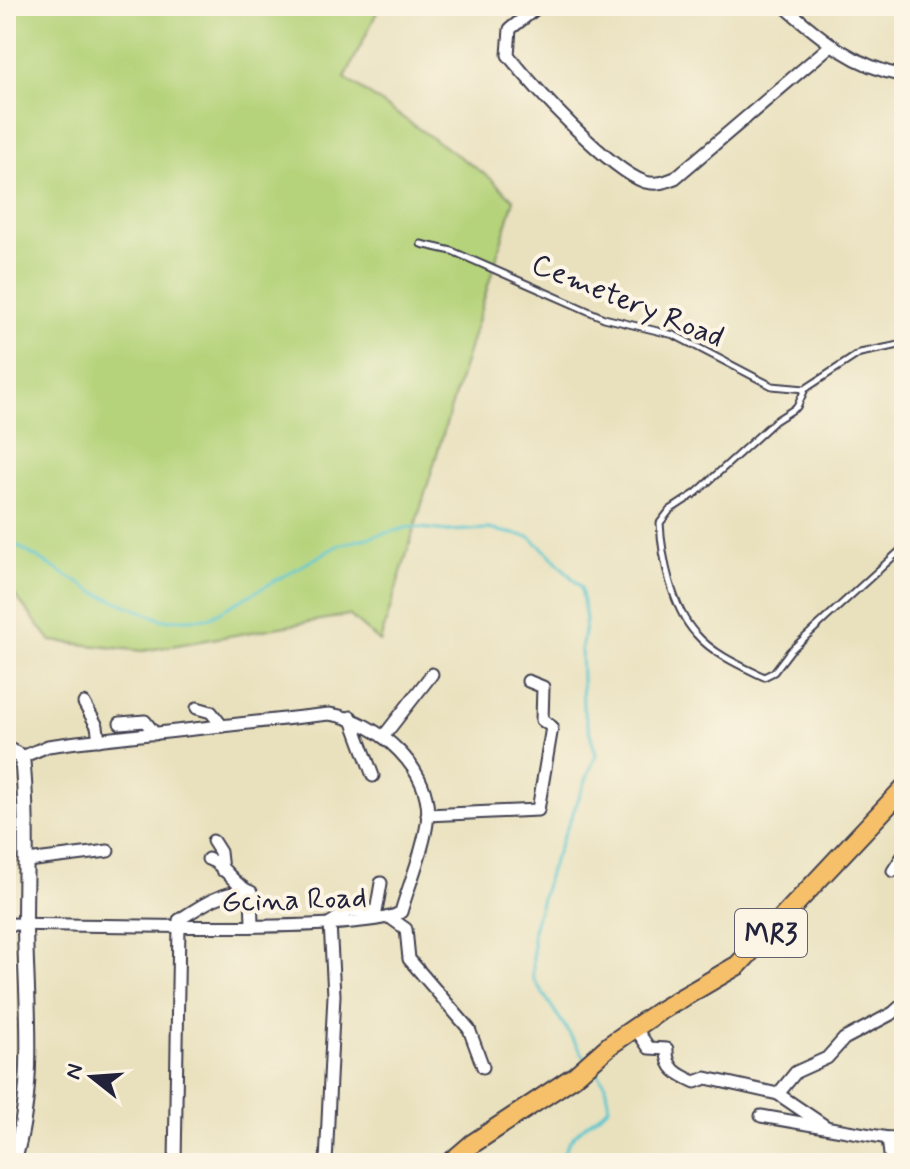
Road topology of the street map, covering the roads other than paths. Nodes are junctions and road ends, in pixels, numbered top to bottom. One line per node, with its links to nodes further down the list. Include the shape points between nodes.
1 (539, 6): 3 (street, via 510,29 508,55 545,100 631,175 659,184 675,178)
2 (784, 6): 3 (street)
3 (830, 46): 4 (street)
4 (904, 76)
5 (421, 244): 7 (lane, Cemetery Road, via 452,251 604,318 674,335 772,386)
6 (904, 344): 7 (lane, via 860,353)
7 (805, 389): 8 (lane, via 797,407 660,523 661,547 687,622 718,652 764,677)
8 (904, 547)
9 (432, 674): 17 (street)
10 (528, 681): 24 (street, via 543,687 542,720 552,727 538,810)
11 (84, 703): 18 (street)
12 (197, 708): 15 (street, via 211,712)
13 (351, 717): 15 (street, via 329,714); 17 (street); 21 (street)
14 (120, 723): 16 (street, via 145,721)
15 (222, 726): 16 (street)
16 (155, 734): 18 (street)
17 (383, 737): 24 (street, via 412,767 425,795)
18 (99, 740): 20 (street, via 48,746)
19 (6, 749): 20 (street)
20 (22, 757): 29 (street)
21 (373, 776)
22 (904, 788): 42 (highway, MR3, via 738,965 658,1012)
23 (904, 801): 41 (highway, MR3, via 745,970)
24 (427, 815): 34 (street, Gcina Road, via 401,912)
25 (213, 841): 30 (street)
26 (108, 851): 29 (street)
27 (904, 854): 31 (street)
28 (208, 859): 30 (street)
29 (27, 861): 38 (street)
30 (222, 870): 33 (street, via 238,888)
31 (893, 871)
32 (381, 883): 36 (street, via 376,912 349,911)
33 (251, 892): 35 (street, via 235,892 202,905); 39 (street)
34 (392, 919): 36 (street, Gcina Road); 43 (street, via 406,929 409,959 469,1029)
35 (179, 923): 38 (street, Gcina Road); 39 (street, Gcina Road); 51 (street)
36 (330, 923): 39 (street, Gcina Road); 52 (street, via 334,995)
37 (6, 924): 38 (street, Gcina Road)
38 (25, 924): 50 (street, via 28,1102)
39 (252, 924)
40 (904, 1003): 45 (street, via 844,1039 827,1058 796,1072)
41 (640, 1035): 42 (highway, MR3); 45 (street, via 649,1048 667,1049 671,1067 695,1082 706,1078)
42 (614, 1047): 44 (highway, MR3)
43 (483, 1067)
44 (578, 1080): 53 (highway, MR3); 54 (highway, MR3)
45 (778, 1094): 47 (street)
46 (761, 1116): 47 (street)
47 (825, 1126): 49 (street)
48 (904, 1137): 49 (street)
49 (888, 1138): 55 (street)
50 (13, 1163)
51 (175, 1163)
52 (326, 1163)
53 (450, 1163)
54 (465, 1163)
55 (891, 1163)

